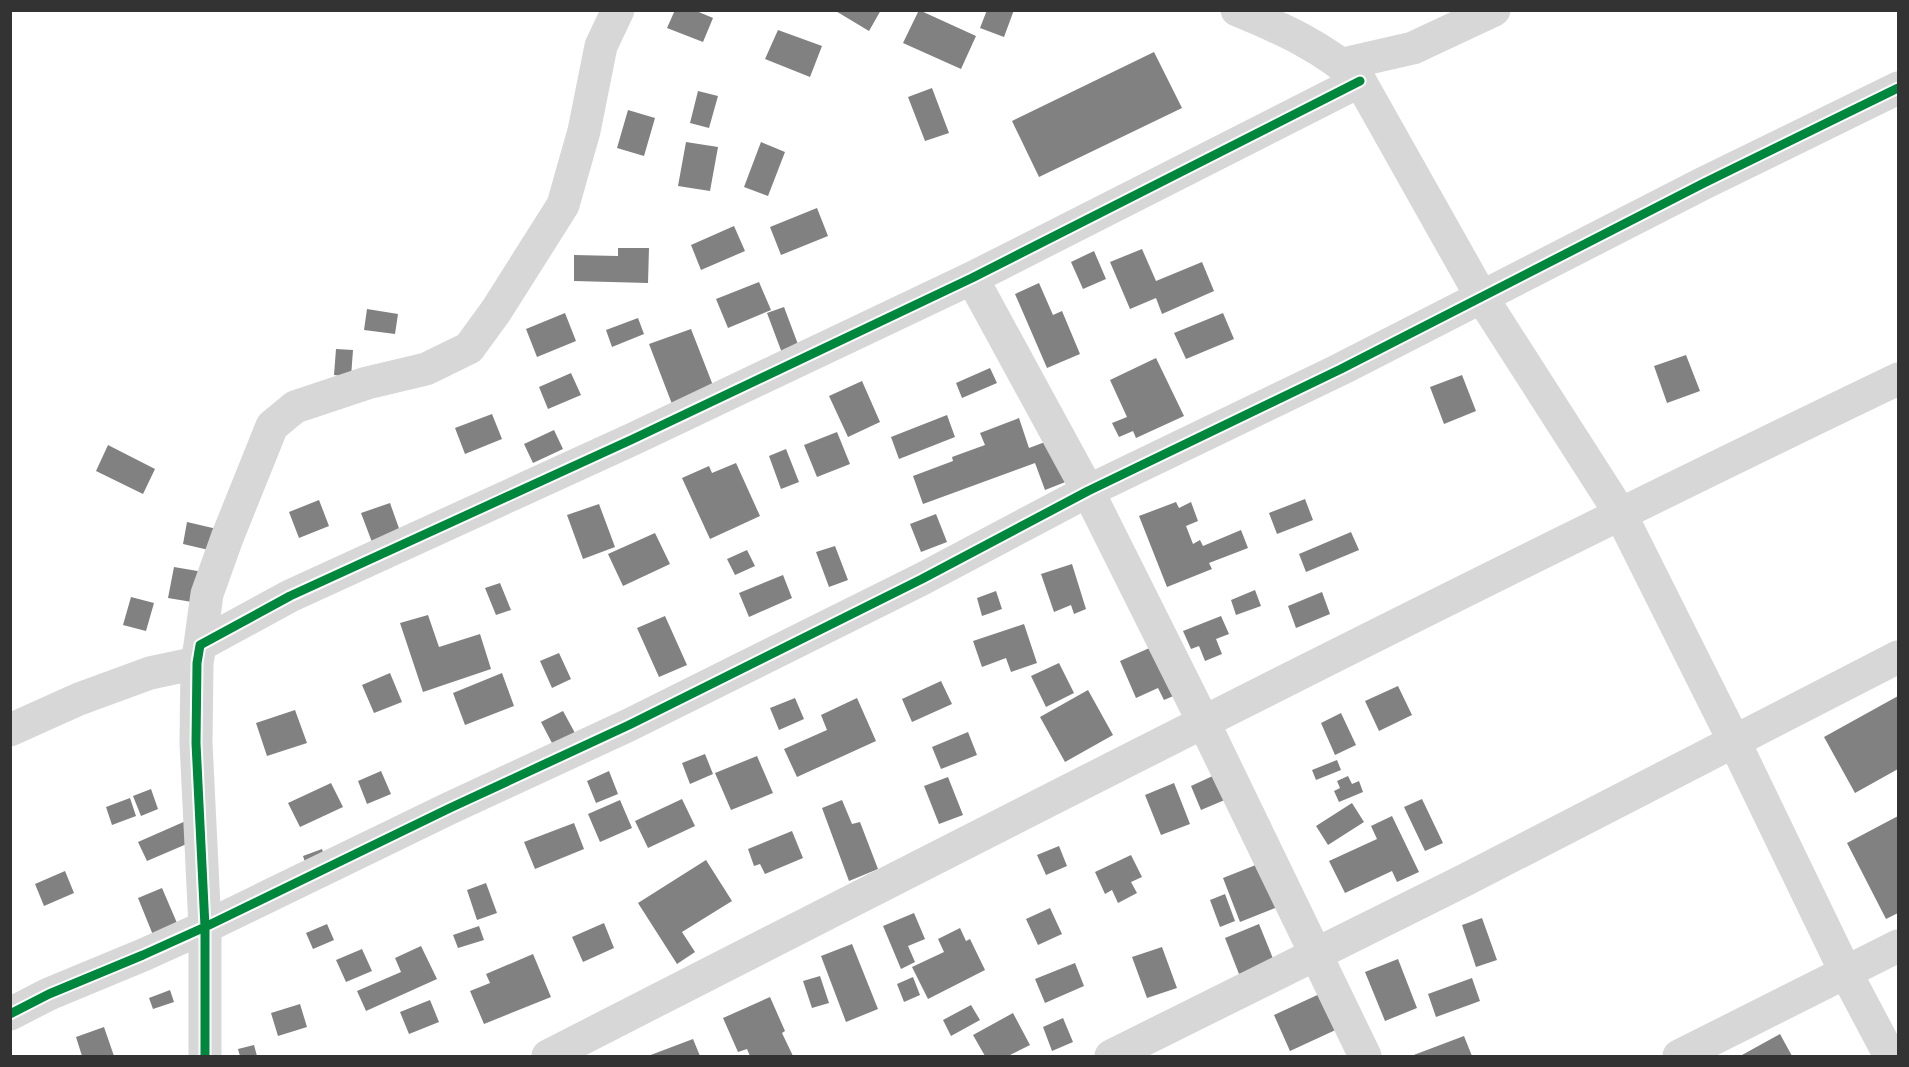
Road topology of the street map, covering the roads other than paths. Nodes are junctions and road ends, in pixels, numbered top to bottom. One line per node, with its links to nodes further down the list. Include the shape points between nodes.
1 (618, 10): 11 (street, via 601,46 584,131 563,205 469,348 426,369 296,407 272,426 207,594)
2 (1237, 10): 4 (street, via 1278,27)
3 (1494, 10): 4 (street)
4 (1352, 73): 6 (street); 7 (street)
5 (1899, 88): 7 (street)
6 (972, 278): 9 (street); 11 (street, via 290,596)
7 (1481, 296): 9 (street, via 1341,369); 10 (street)
8 (1899, 379): 10 (street)
9 (1088, 491): 13 (street); 16 (street, via 630,725)
10 (1620, 513): 13 (street); 15 (street)
11 (198, 654): 14 (street); 16 (street, via 196,743)
12 (1899, 657): 15 (street)
13 (1203, 721): 18 (street); 22 (street)
14 (10, 730)
15 (1734, 741): 18 (street); 19 (street)
16 (205, 927): 20 (street); 21 (street)
17 (1899, 946): 19 (street)
18 (1315, 956): 23 (street); 24 (street)
19 (1846, 973): 25 (street); 26 (street)
20 (10, 1014)
21 (205, 1056)
22 (548, 1056)
23 (1111, 1056)
24 (1365, 1056)
25 (1678, 1056)
26 (1890, 1056)

